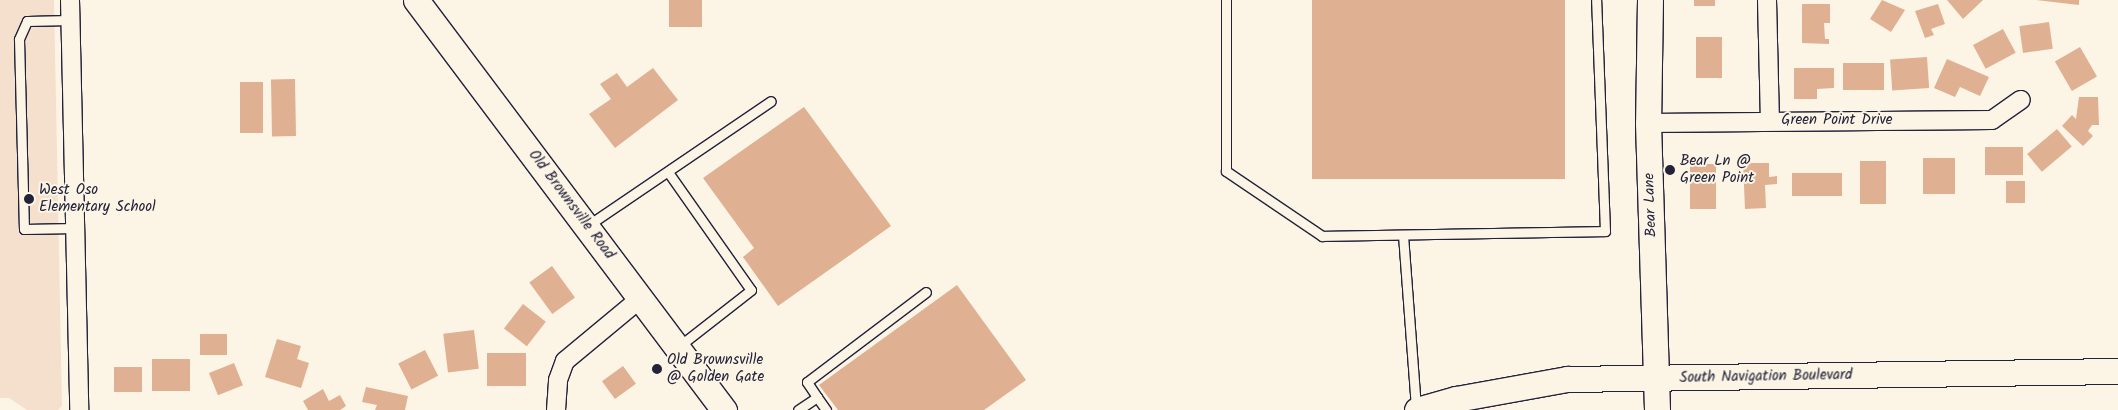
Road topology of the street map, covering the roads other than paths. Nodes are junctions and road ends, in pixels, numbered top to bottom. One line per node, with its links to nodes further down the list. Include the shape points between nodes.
1 (70, 0): 7 (street)
2 (416, 0): 13 (street, Old Brownsville Road)
3 (1226, 0): 15 (lane, via 1226,171 1322,236)
4 (1596, 0): 15 (lane, via 1606,231)
5 (1650, 0): 11 (street, Bear Lane)
6 (1767, 0): 10 (street)
7 (70, 20): 14 (street); 14 (lane, via 27,22 19,39 24,229)
8 (2020, 100): 10 (street, Green Point Drive, via 1992,120)
9 (771, 101): 12 (lane)
10 (1770, 121): 11 (street, Green Point Drive)
11 (1648, 122): 20 (street, Bear Lane)
12 (668, 172): 13 (lane); 18 (lane, via 751,290)
13 (587, 226): 17 (street, Old Brownsville Road)
14 (75, 228): 22 (street)
15 (1403, 235): 27 (lane)
16 (926, 292): 21 (lane, via 808,382)
17 (642, 298): 18 (street, Old Brownsville Road); 23 (street, via 565,361 558,380)
18 (678, 347): 24 (street, Old Brownsville Road)
19 (2118, 371): 20 (street, South Navigation Boulevard)
20 (1657, 380): 27 (street, South Navigation Boulevard, via 1567,379 1456,399); 28 (street, Bear Lane)
21 (817, 397): 25 (lane); 26 (lane)
22 (78, 410)
23 (556, 410)
24 (724, 410)
25 (798, 410)
26 (826, 410)
27 (1417, 410)
28 (1657, 410)

